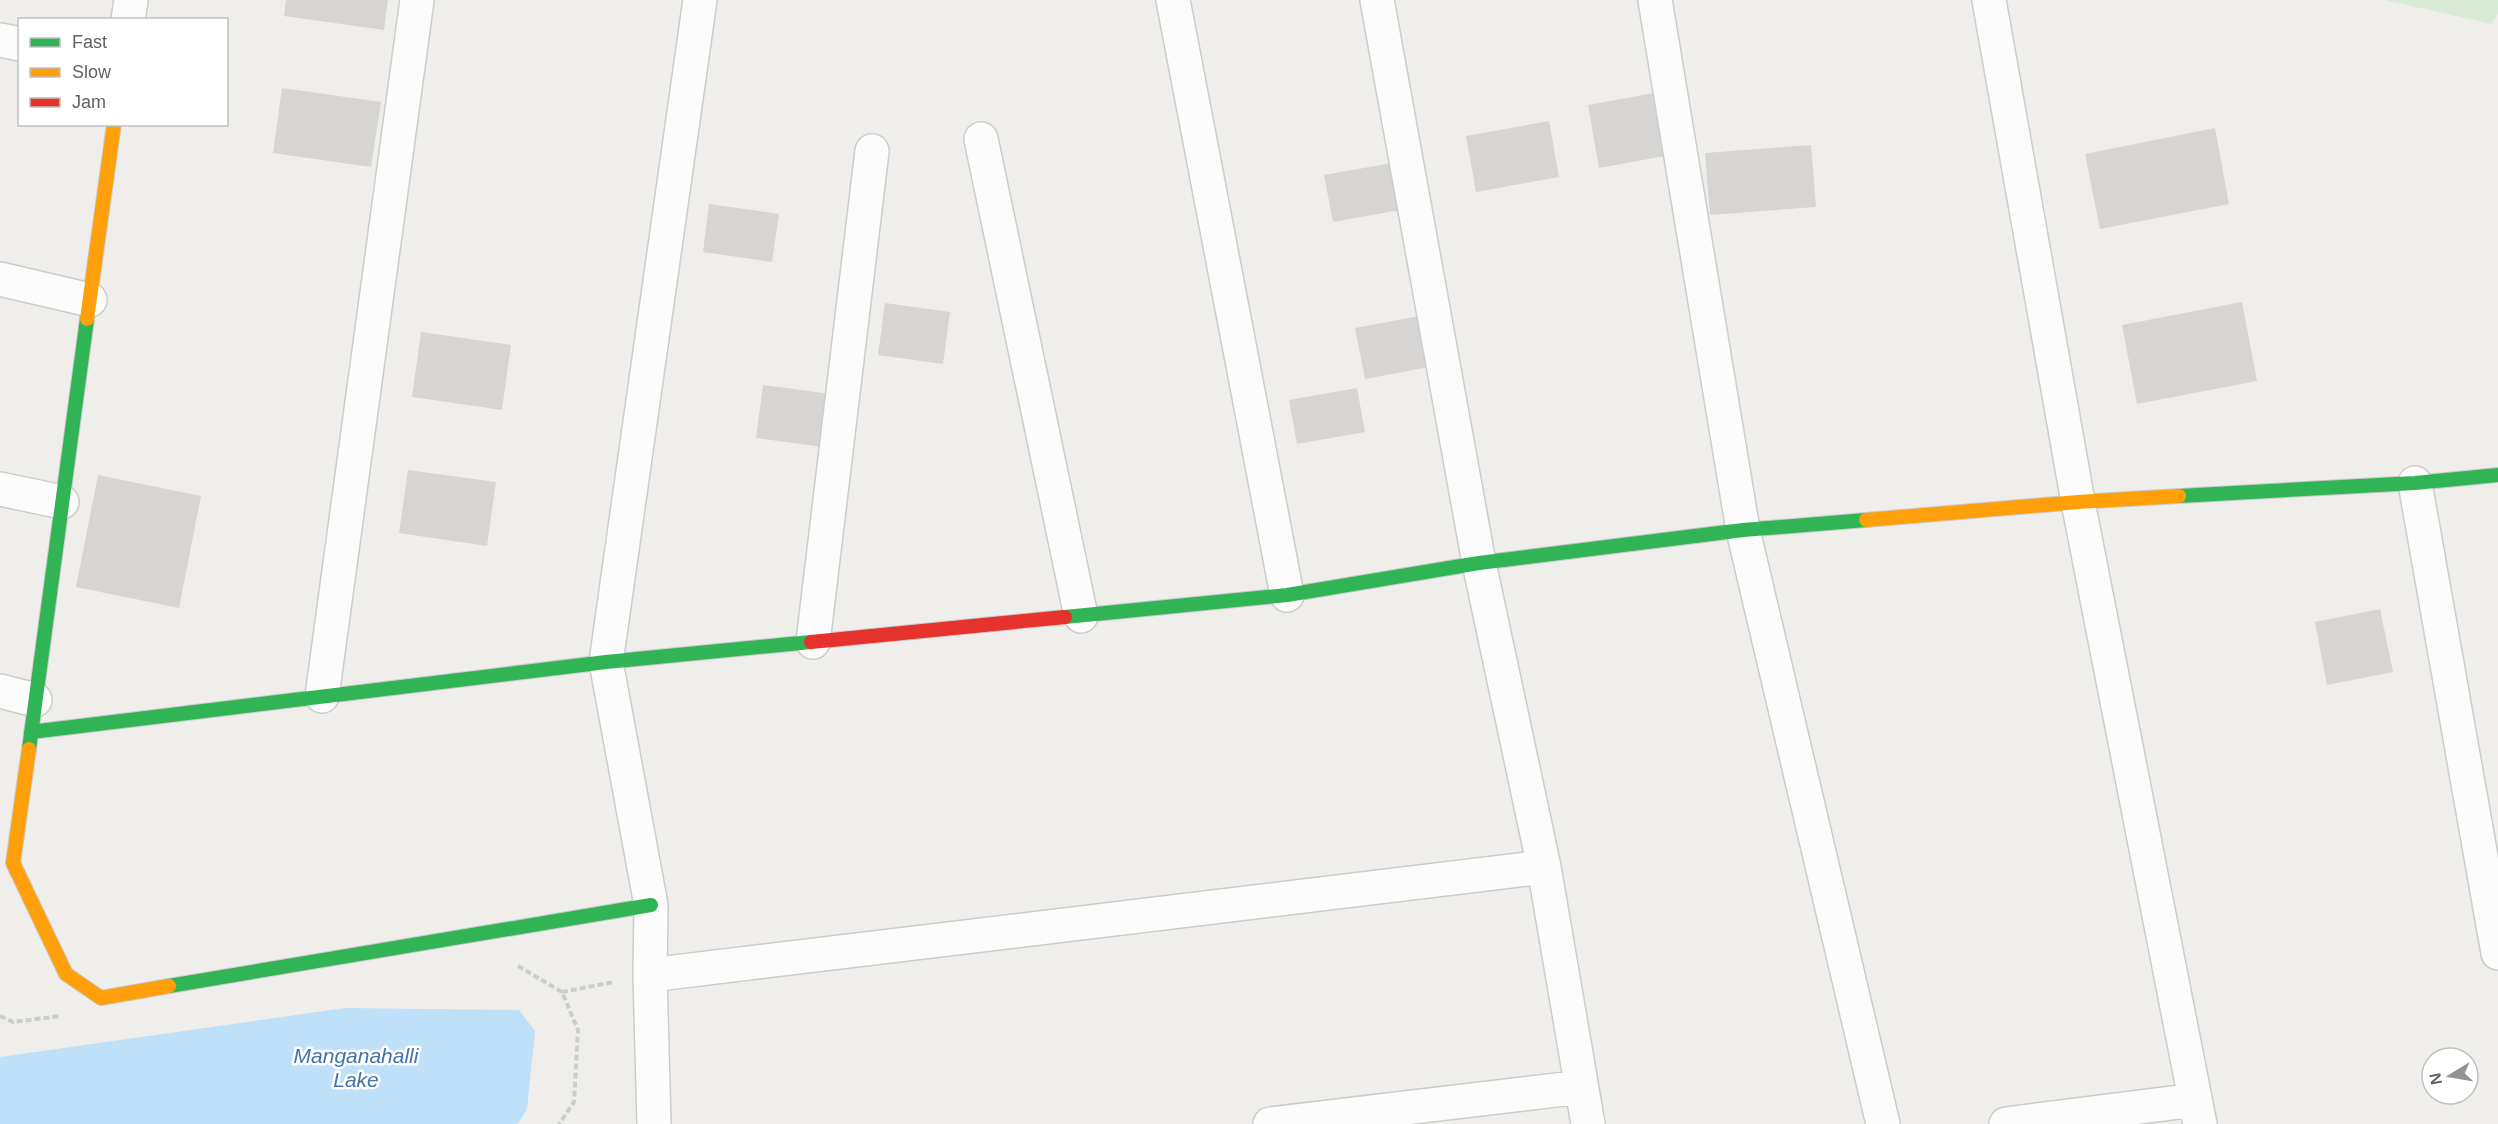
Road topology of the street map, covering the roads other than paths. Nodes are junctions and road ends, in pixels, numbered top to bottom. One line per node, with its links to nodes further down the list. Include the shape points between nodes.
1 (131, 0): 8 (street)
2 (417, 0): 28 (street)
3 (700, 0): 26 (street)
4 (1173, 0): 23 (street)
5 (1377, 0): 22 (street)
6 (1655, 0): 21 (street)
7 (1989, 0): 20 (street)
8 (128, 18)
9 (0, 40): 10 (street)
10 (18, 44)
11 (114, 126): 15 (street)
12 (981, 139): 24 (street)
13 (872, 151): 25 (street)
14 (0, 279): 15 (street)
15 (90, 300): 19 (street)
16 (2498, 475): 17 (street)
17 (2415, 483): 20 (street); 34 (street)
18 (0, 489): 19 (street)
19 (62, 502): 29 (street)
20 (2078, 502): 21 (street); 37 (street)
21 (1743, 530): 22 (street); 41 (street)
22 (1479, 563): 23 (street); 32 (street)
23 (1287, 595): 24 (street)
24 (1081, 616): 25 (street)
25 (813, 642): 26 (street)
26 (606, 662): 28 (street); 33 (street)
27 (0, 691): 29 (street)
28 (322, 696): 30 (street)
29 (35, 700): 30 (street)
30 (31, 732): 31 (street)
31 (6, 862): 33 (street, via 66,974 101,998)
32 (1544, 867): 35 (street); 36 (street)
33 (651, 905): 35 (street)
34 (2498, 953)
35 (650, 975): 38 (street)
36 (1581, 1086): 39 (street); 40 (street)
37 (2198, 1112): 42 (street)
38 (654, 1124)
39 (1270, 1124)
40 (1588, 1124)
41 (1882, 1124)
42 (2006, 1124)

